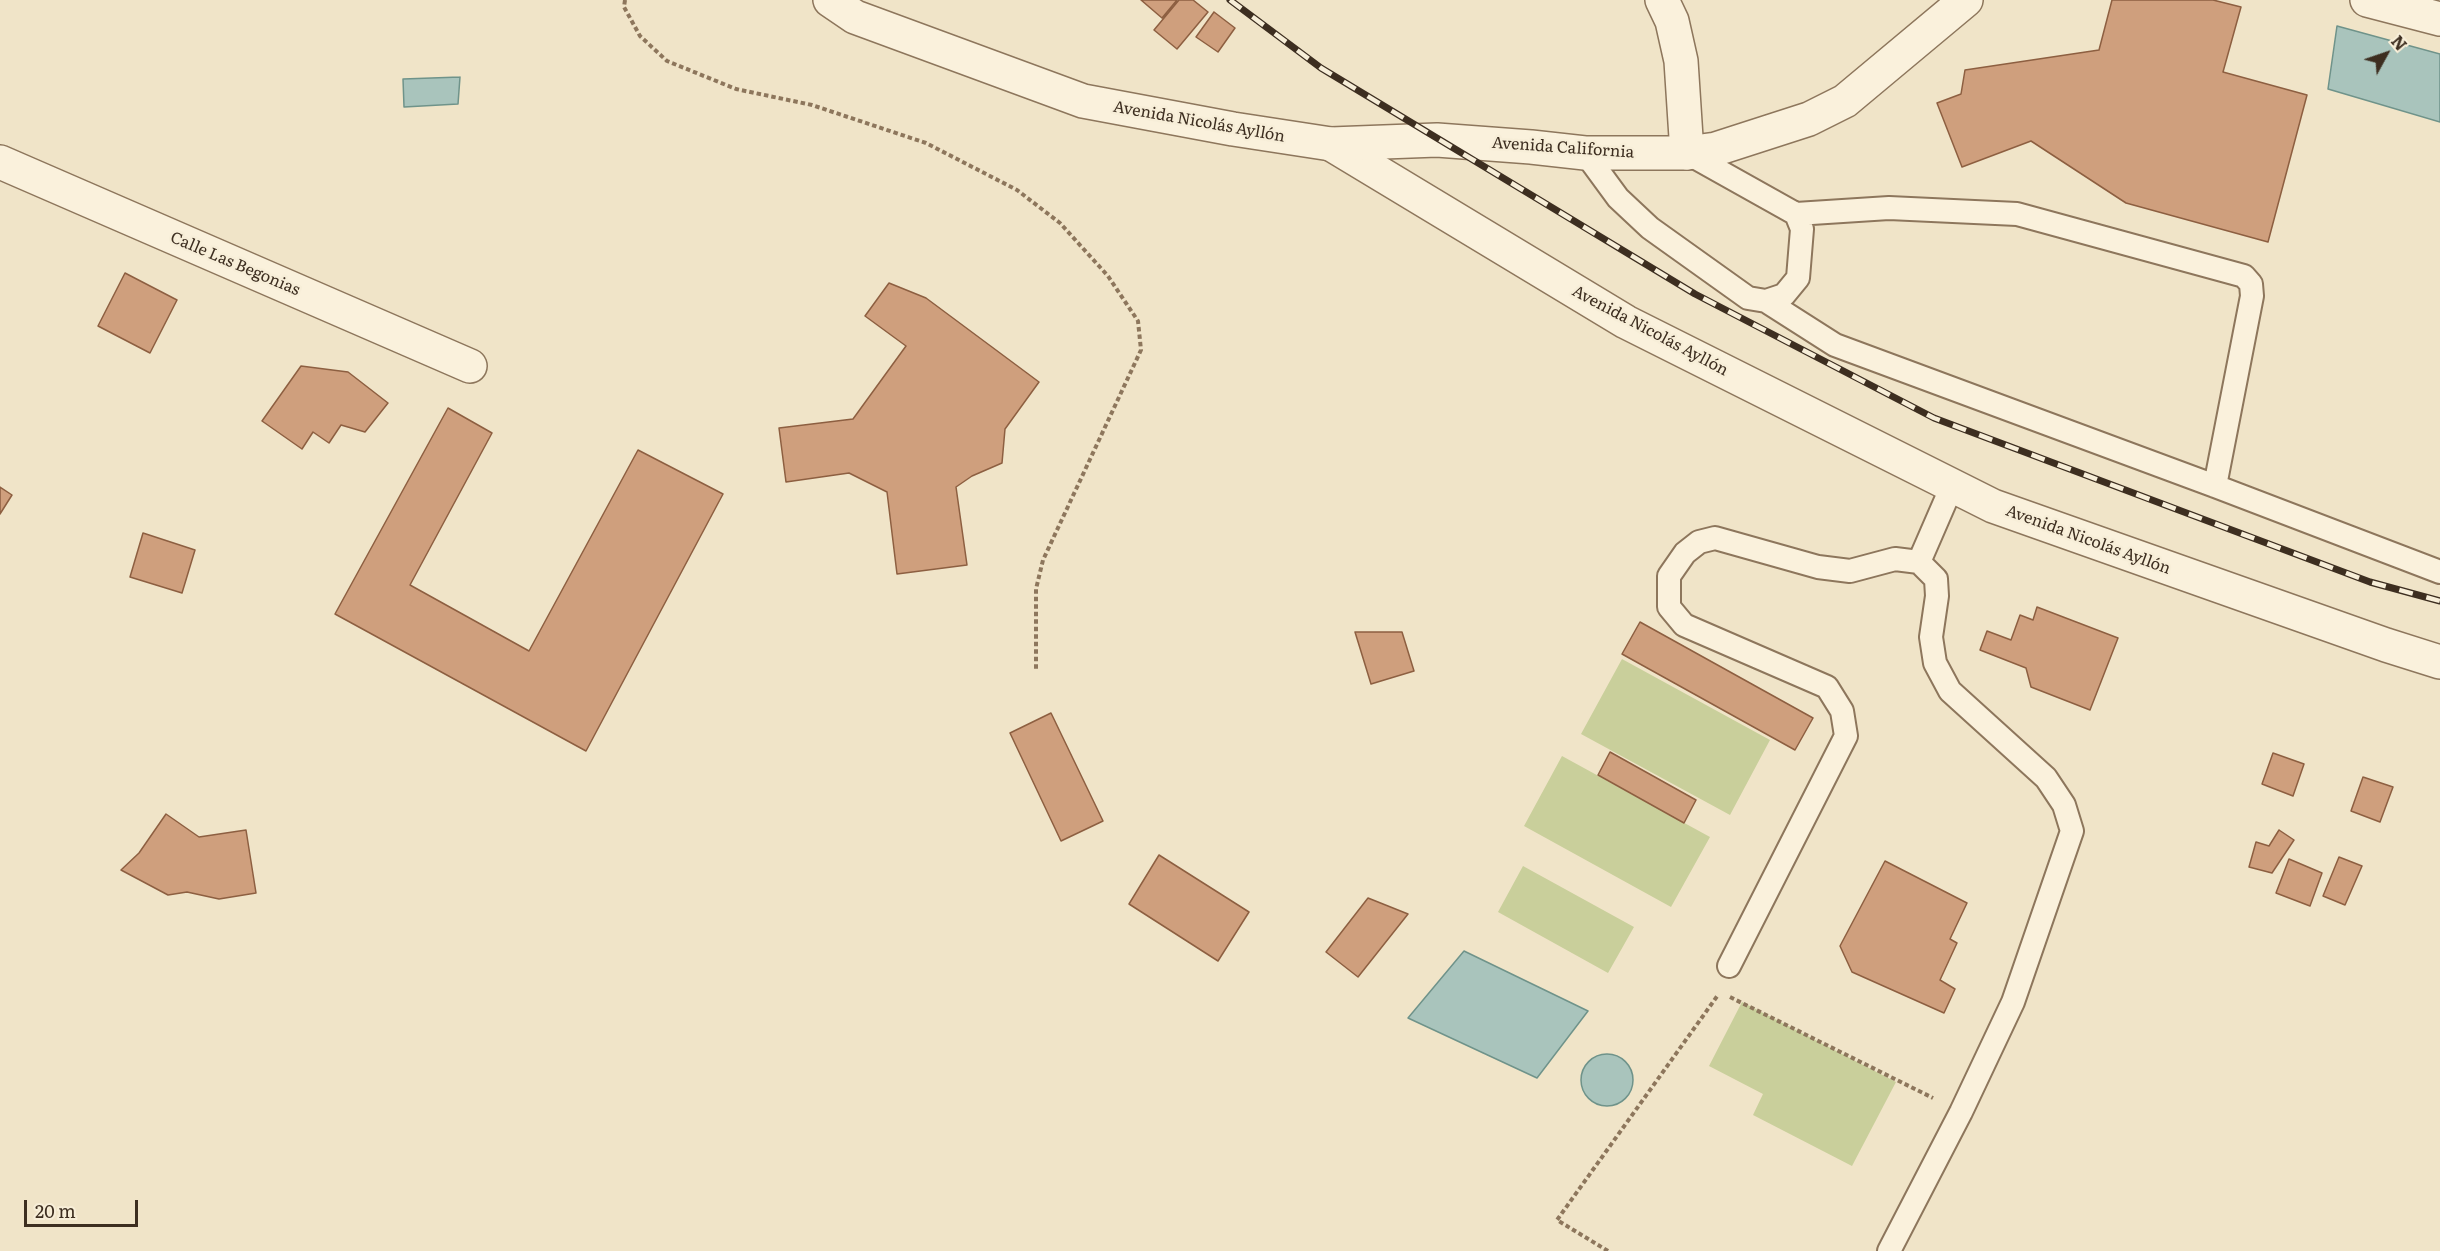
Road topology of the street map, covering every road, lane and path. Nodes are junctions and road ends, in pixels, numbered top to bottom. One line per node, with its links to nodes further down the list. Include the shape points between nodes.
1 (625, 0): 19 (path, via 624,7 640,36 667,61 736,89 812,105 926,143 1017,190 1060,223 1108,276 1138,321 1141,350 1043,560 1036,589)
2 (830, 0): 7 (street, Avenida Nicolás Ayllón, via 855,17 1083,101)
3 (1662, 0): 9 (street, via 1672,21 1681,61)
4 (1966, 0): 9 (street, Avenida California, via 1845,101 1809,119 1716,150)
5 (2367, 0): 6 (street)
6 (2440, 19)
7 (1331, 144): 8 (street, Avenida California, via 1437,140); 14 (street, Avenida Nicolás Ayllón, via 1626,322)
8 (1585, 153): 9 (street, Avenida California); 12 (lane, via 1618,198 1650,228 1748,298)
9 (1687, 153): 11 (lane)
10 (0, 162): 13 (street, Calle Las Begonias)
11 (1796, 214): 12 (lane, via 1802,230 1798,278 1784,295); 15 (lane, via 1889,208 2017,214 2244,276 2251,284 2252,296)
12 (1766, 302): 15 (lane, via 1834,345)
13 (470, 366)
14 (1952, 486): 16 (lane); 18 (street, Avenida Nicolás Ayllón, via 1993,506)
15 (2215, 486): 17 (lane)
16 (1919, 562): 20 (lane, via 1895,559 1850,571 1818,567 1715,538 1699,542 1685,553 1669,576 1669,608 1684,624 1827,687 1842,711 1846,736); 21 (lane, via 1936,579 1931,637 1935,663 1950,691 2046,778 2064,805 2072,831 2013,1002)
17 (2440, 572)
18 (2440, 662)
19 (1036, 671)
20 (1729, 966)
21 (1960, 1112): 22 (path, via 1720,992 1557,1220); 23 (lane)
22 (1608, 1251)
23 (1889, 1251)

